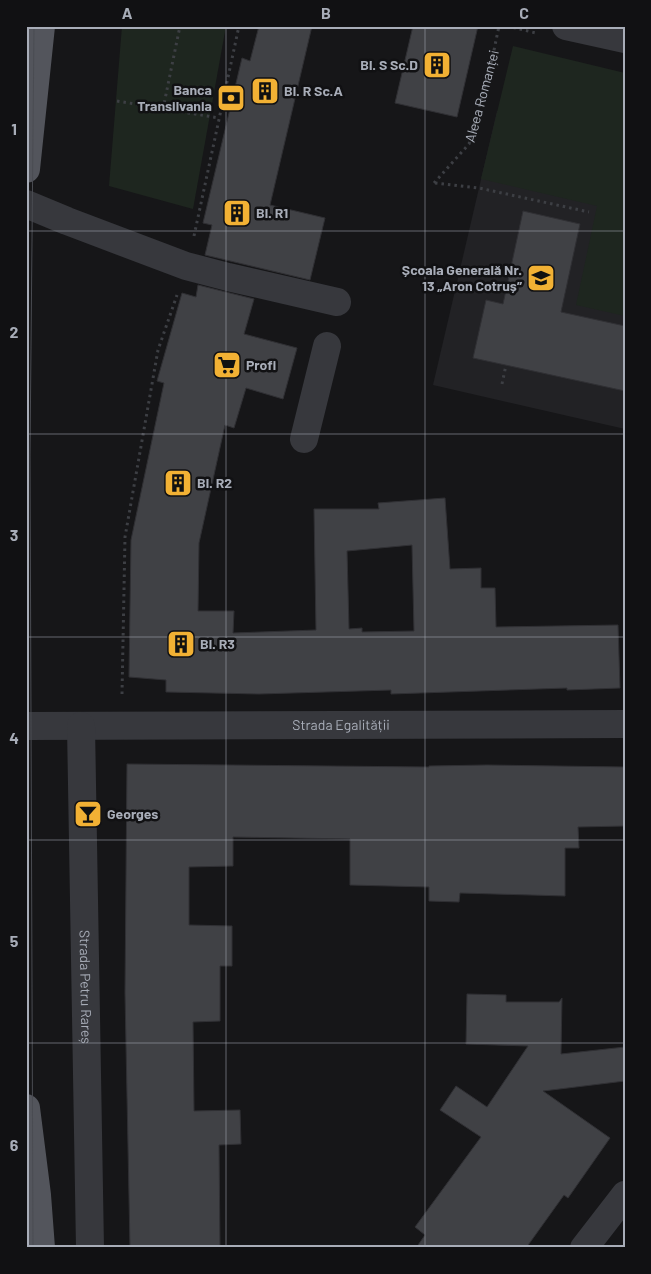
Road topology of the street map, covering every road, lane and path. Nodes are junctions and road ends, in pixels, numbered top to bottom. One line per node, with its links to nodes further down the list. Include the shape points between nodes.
1 (41, 26): 12 (main road)
2 (180, 26): 10 (path)
3 (239, 26): 11 (path)
4 (499, 26): 14 (path, Aleea Romanței, via 469,144 434,183 479,188)
5 (507, 26): 7 (path)
6 (566, 26): 8 (street)
7 (536, 33)
8 (625, 39)
9 (116, 101): 10 (path)
10 (163, 109): 11 (path)
11 (219, 118): 15 (path)
12 (26, 169)
13 (26, 204): 15 (street)
14 (589, 212)
15 (186, 266): 16 (street); 21 (path, via 158,350 125,537)
16 (337, 302)
17 (327, 346): 20 (street)
18 (506, 365): 19 (path)
19 (502, 384)
20 (304, 439)
21 (122, 694)
22 (625, 724): 24 (street, Strada Egalității)
23 (26, 726): 24 (street, Strada Egalității)
24 (82, 726): 28 (street, Strada Petru Rareș)
25 (26, 1108): 27 (main road)
26 (625, 1195): 29 (street)
27 (40, 1248)
28 (90, 1248)
29 (584, 1248)

